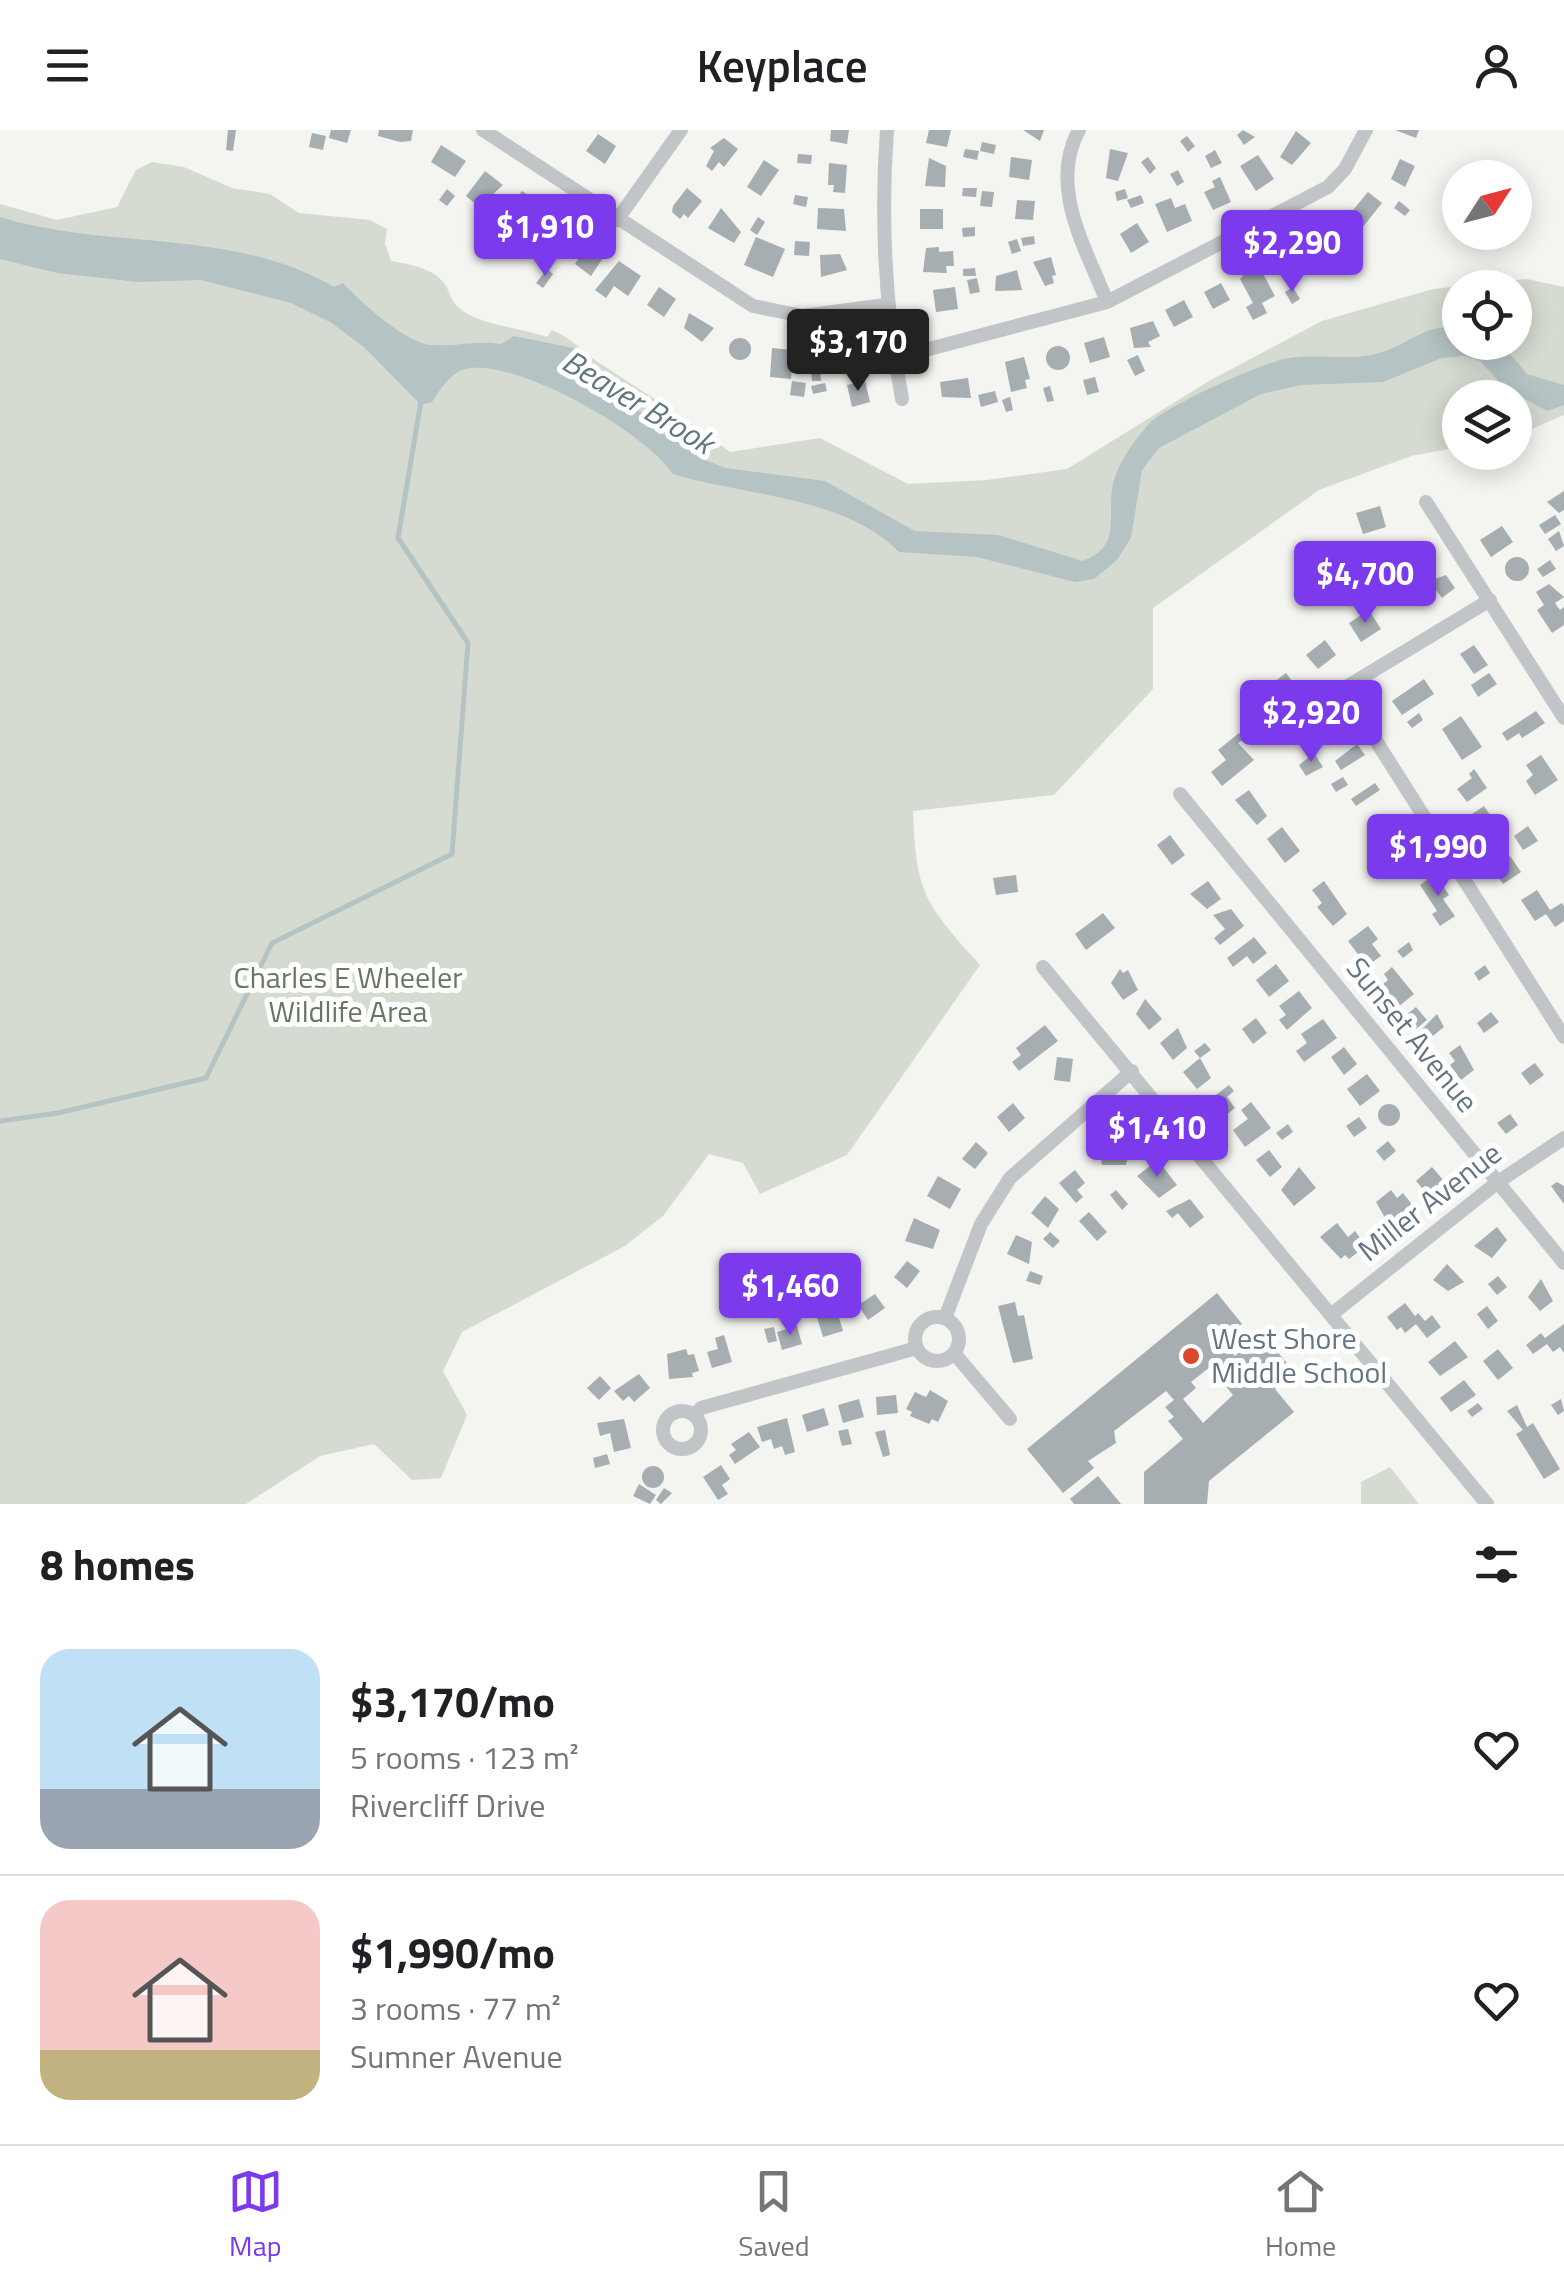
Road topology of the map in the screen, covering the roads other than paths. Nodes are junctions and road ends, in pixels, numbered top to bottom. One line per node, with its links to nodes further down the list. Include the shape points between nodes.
1 (482, 130): 6 (street)
2 (682, 130): 6 (street)
3 (887, 130): 8 (street, via 881,208)
4 (1079, 130): 7 (street, via 1067,167 1068,196)
5 (1366, 130): 7 (street, via 1345,168 1316,196)
6 (617, 220): 8 (street, via 727,292 770,312 804,316)
7 (1107, 302): 9 (street)
8 (885, 305): 9 (street)
9 (894, 358): 10 (street)
10 (902, 399)
11 (1426, 502): 12 (street)
12 (1490, 600): 13 (street); 16 (street, via 1343,689)
13 (1564, 718)
14 (1180, 794): 19 (street, Sunset Avenue)
15 (1043, 967): 17 (street)
16 (1564, 1037)
17 (1132, 1071): 21 (street); 22 (street, via 1010,1178 981,1224)
18 (1564, 1138): 19 (street, Miller Avenue)
19 (1498, 1182): 20 (street, Sunset Avenue); 21 (street, Miller Avenue)
20 (1564, 1263)
21 (1332, 1314): 27 (street)
22 (945, 1318): 23 (street, via 924,1321); 24 (street, via 958,1334)
23 (916, 1348): 24 (street, via 934,1360); 25 (street)
24 (954, 1353): 26 (street)
25 (694, 1415)
26 (1010, 1420)
27 (1487, 1504)

